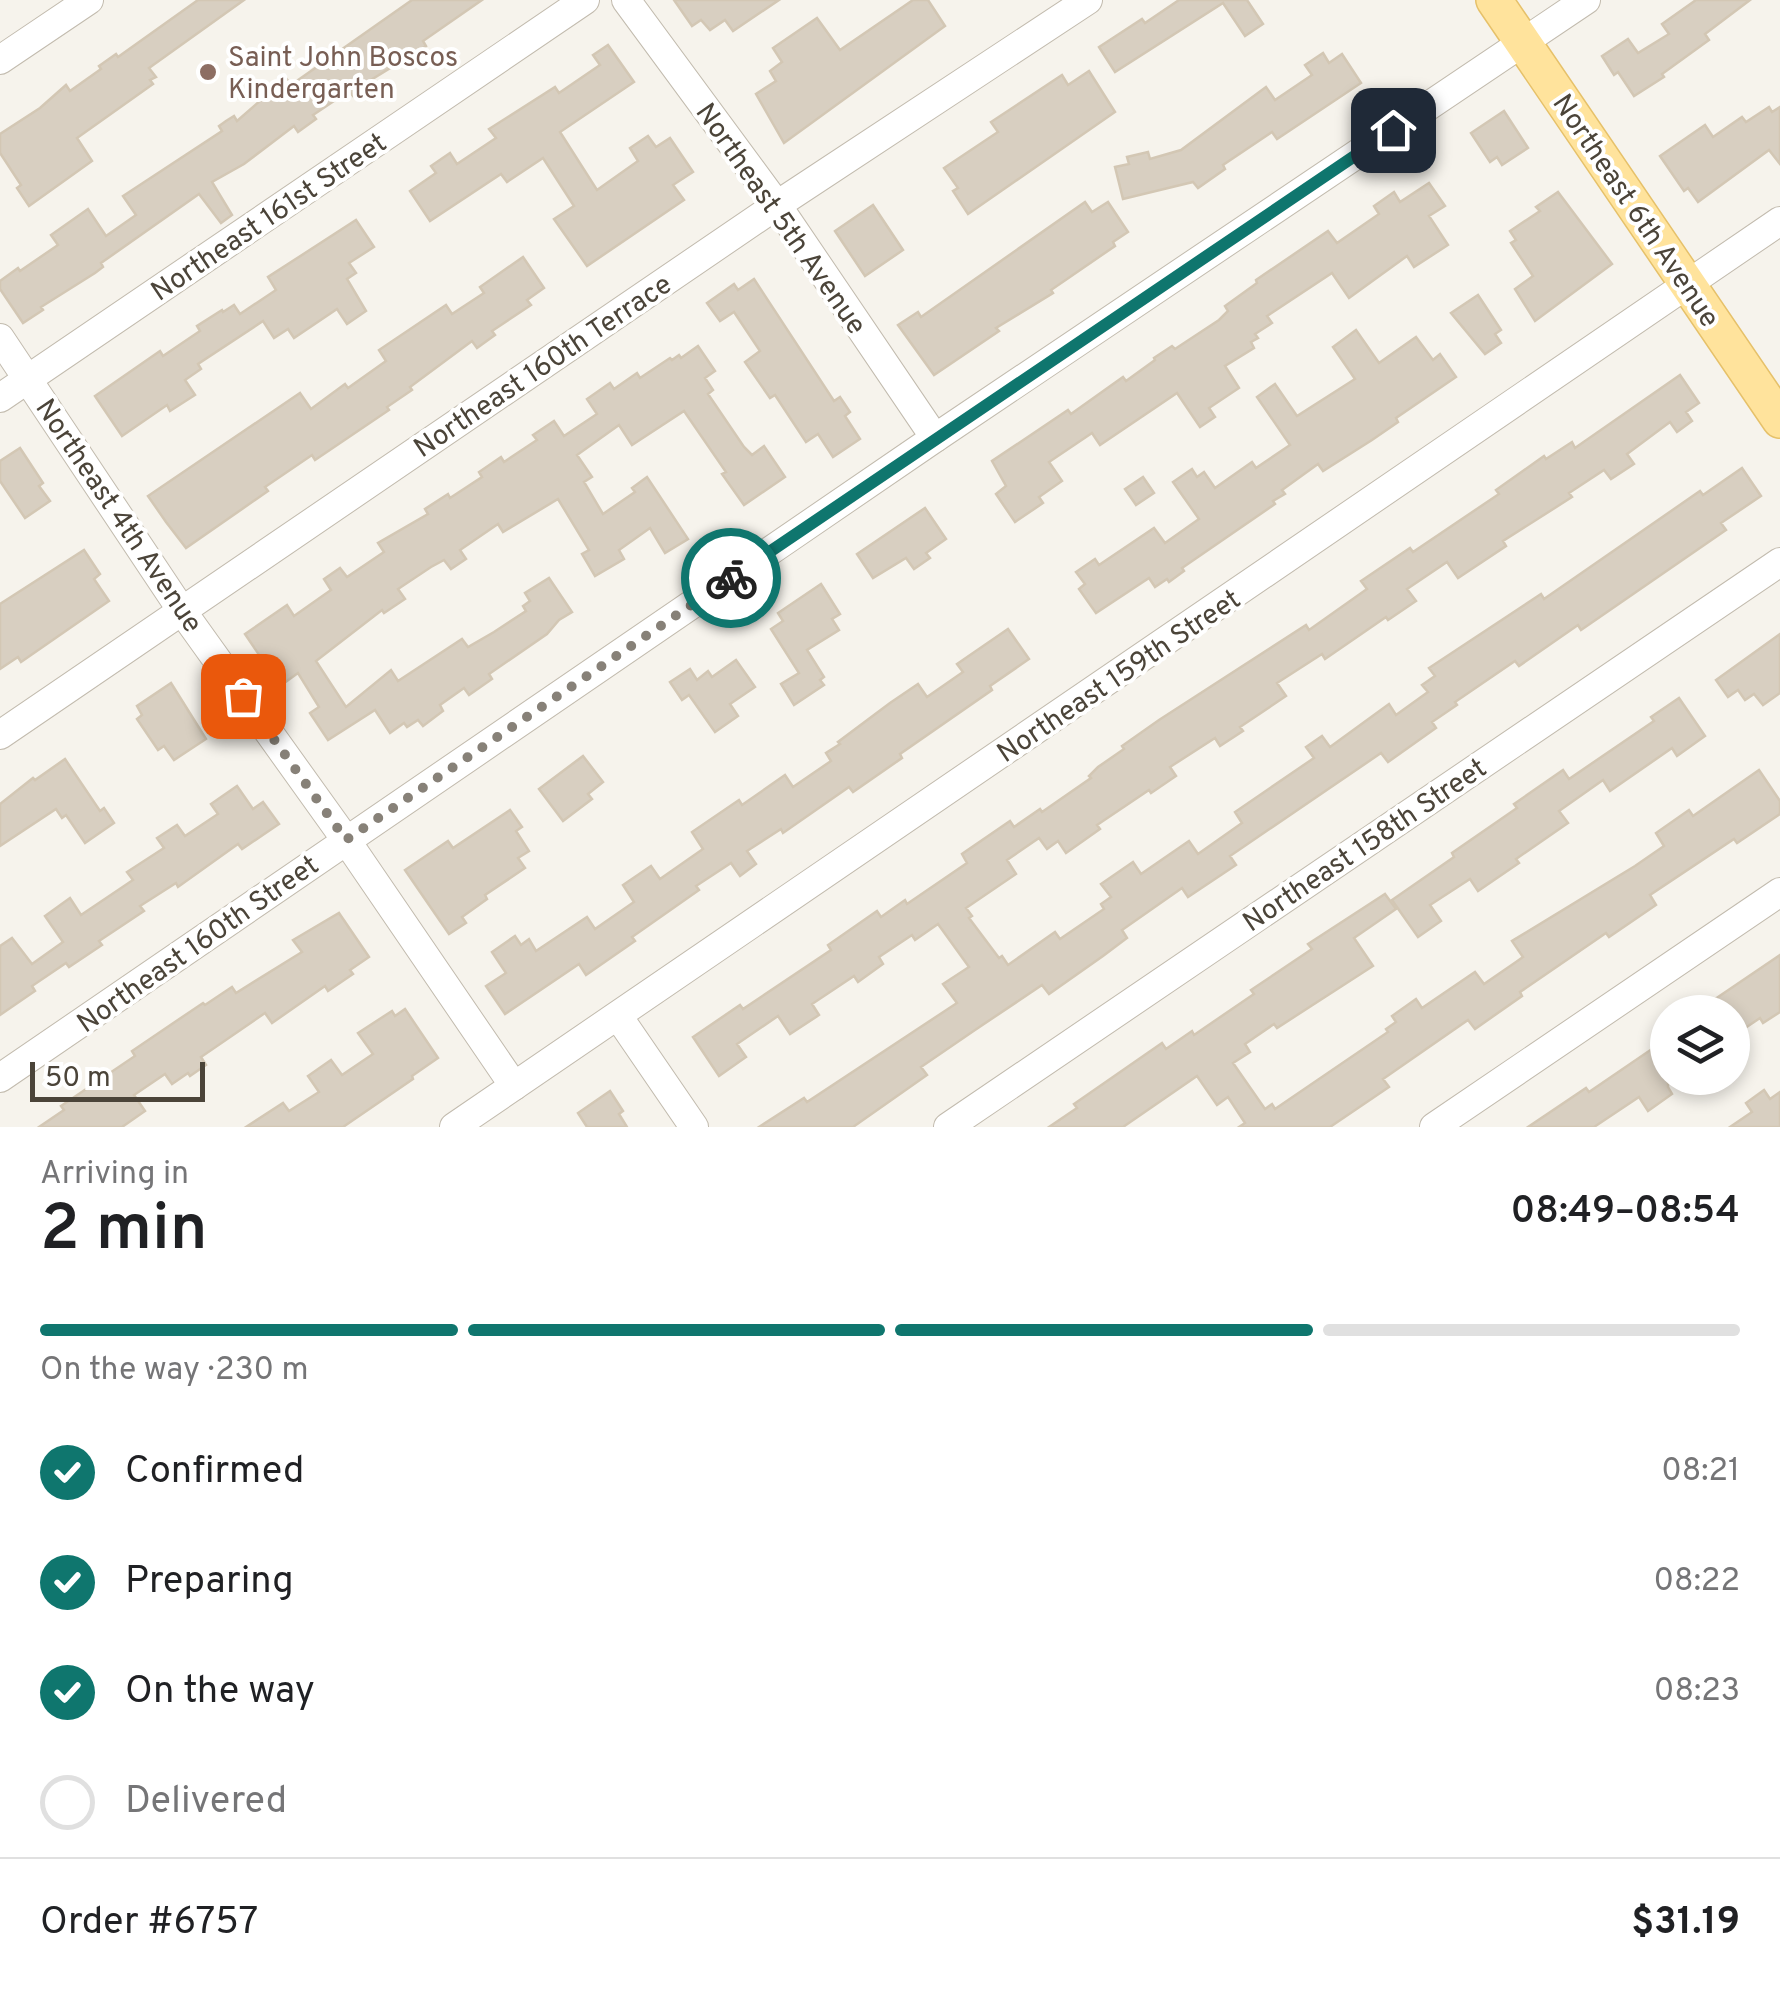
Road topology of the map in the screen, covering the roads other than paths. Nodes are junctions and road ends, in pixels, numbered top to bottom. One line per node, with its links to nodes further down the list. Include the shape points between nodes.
1 (89, 0): 8 (street)
2 (585, 0): 13 (street, Northeast 161st Street)
3 (626, 0): 9 (street, Northeast 5th Avenue)
4 (1088, 0): 9 (street, Northeast 160th Terrace)
5 (1494, 0): 7 (main road, Northeast 6th Avenue)
6 (1586, 0): 7 (street, Northeast 160th Street)
7 (1524, 42): 11 (main road, Northeast 6th Avenue); 16 (street, Northeast 160th Street)
8 (0, 60)
9 (777, 205): 16 (street, Northeast 5th Avenue); 18 (street, Northeast 160th Terrace)
10 (1780, 221): 11 (street, Northeast 159th Street)
11 (1687, 285): 15 (main road, Northeast 6th Avenue); 22 (street, Northeast 159th Street)
12 (0, 338): 13 (street, Northeast 4th Avenue)
13 (28, 379): 14 (street, Northeast 161st Street); 18 (street, Northeast 4th Avenue)
14 (0, 398)
15 (1780, 420)
16 (935, 438): 20 (street, Northeast 160th Street)
17 (1780, 562): 27 (street, Northeast 158th Street)
18 (182, 611): 19 (street, Northeast 160th Terrace); 20 (street, Northeast 4th Avenue)
19 (0, 735)
20 (346, 840): 23 (street, Northeast 160th Street); 24 (street, Northeast 4th Avenue)
21 (1780, 892): 28 (street)
22 (618, 1016): 24 (street, Northeast 159th Street); 26 (street)
23 (0, 1078)
24 (514, 1086): 25 (street, Northeast 159th Street)
25 (454, 1127)
26 (694, 1127)
27 (948, 1127)
28 (1434, 1127)

